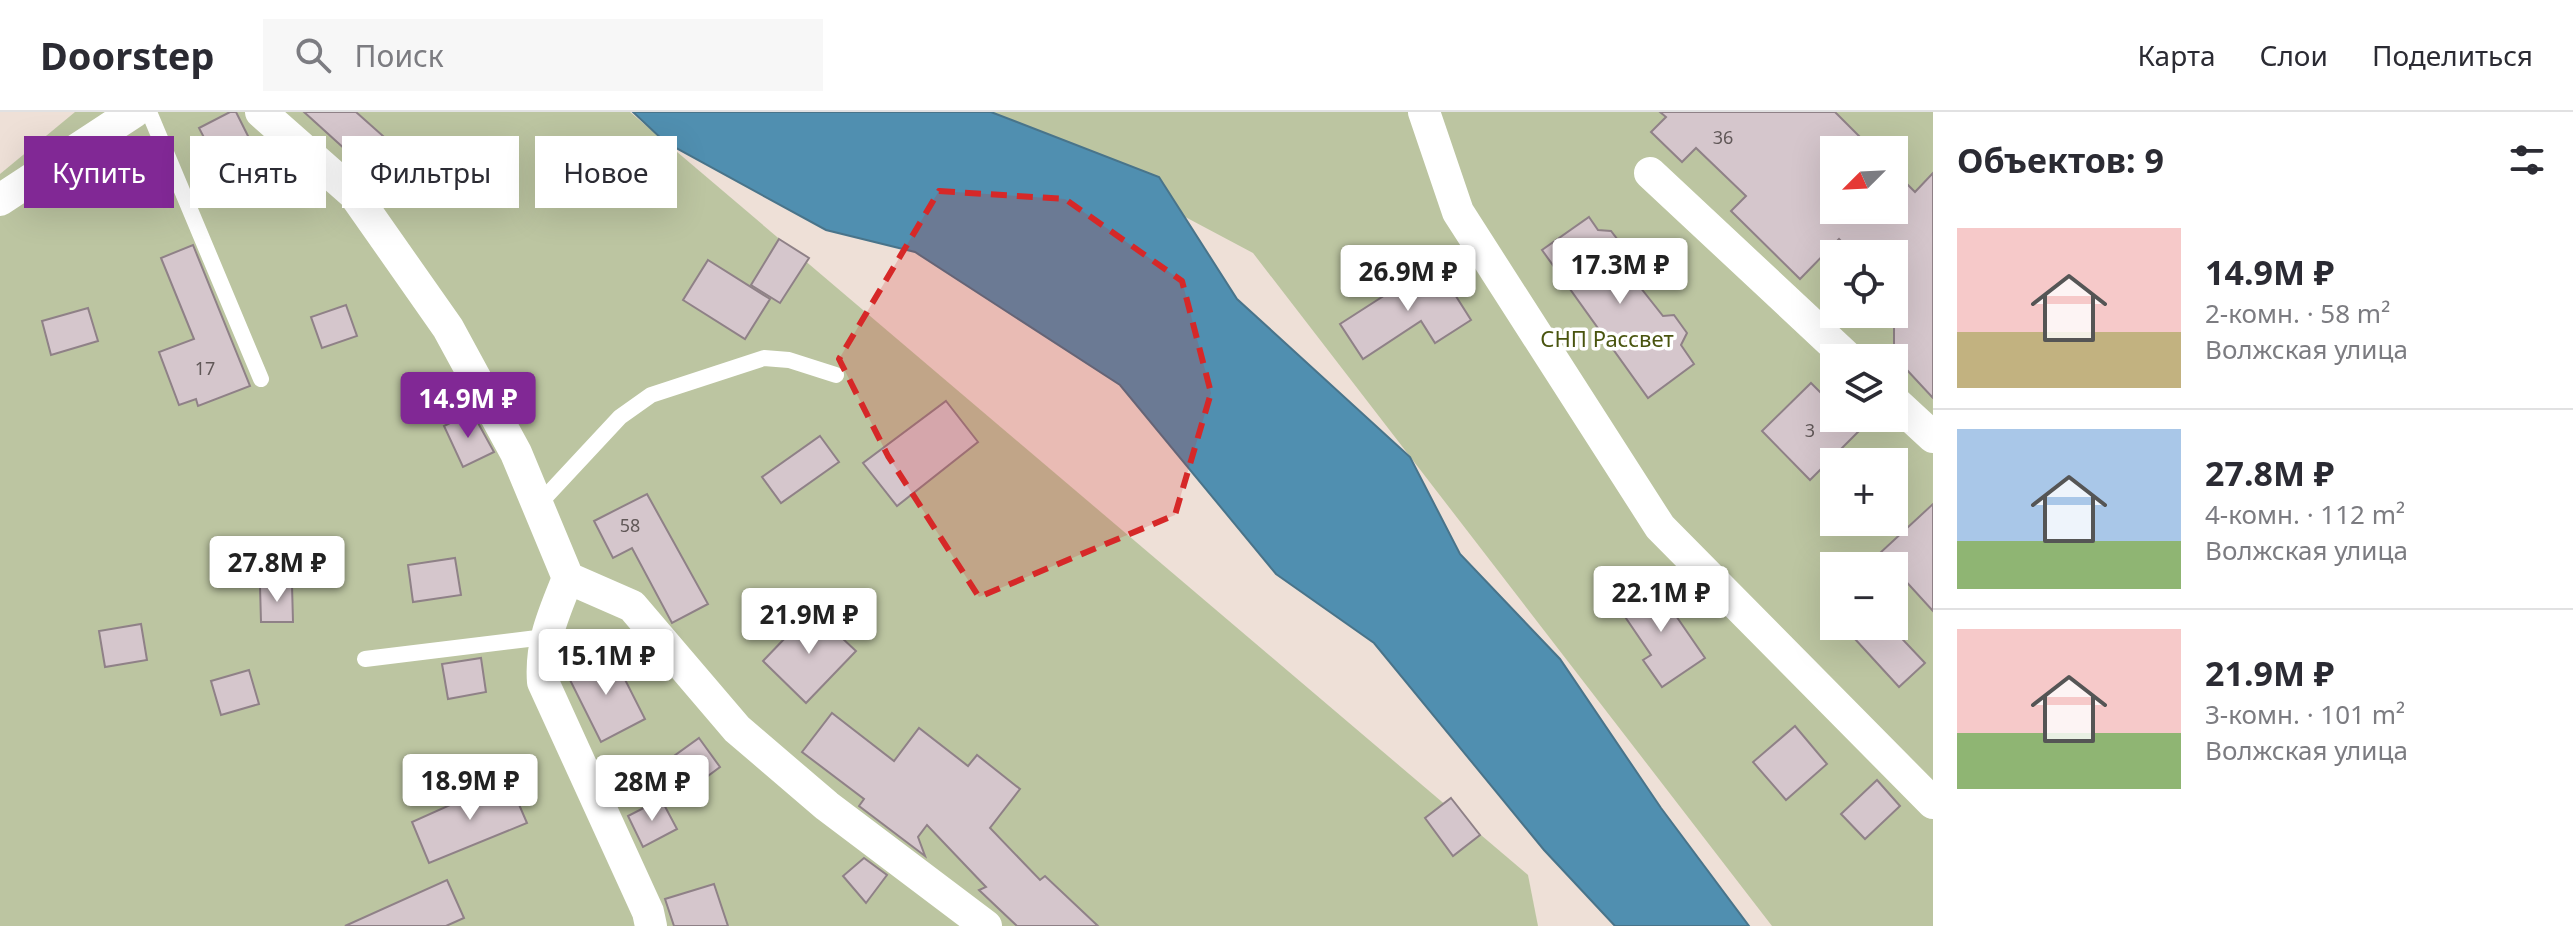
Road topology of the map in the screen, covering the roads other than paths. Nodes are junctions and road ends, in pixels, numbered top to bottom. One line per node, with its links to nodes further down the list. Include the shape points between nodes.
1 (134, 112): 6 (street)
2 (149, 112): 9 (lane)
3 (261, 112): 12 (street, via 354,194 448,328)
4 (1424, 112): 16 (street, via 1458,212 1660,527)
5 (1650, 173): 7 (street)
6 (0, 200)
7 (1833, 344)
8 (836, 375): 12 (lane, via 764,358 651,395 620,417)
9 (261, 379)
10 (1908, 414): 11 (street)
11 (1933, 437)
12 (538, 505): 13 (street)
13 (568, 578): 14 (street); 18 (street, via 632,606 737,729 827,806)
14 (545, 637): 15 (lane); 17 (street, via 543,682)
15 (365, 659)
16 (1933, 803)
17 (651, 926)
18 (986, 926)

